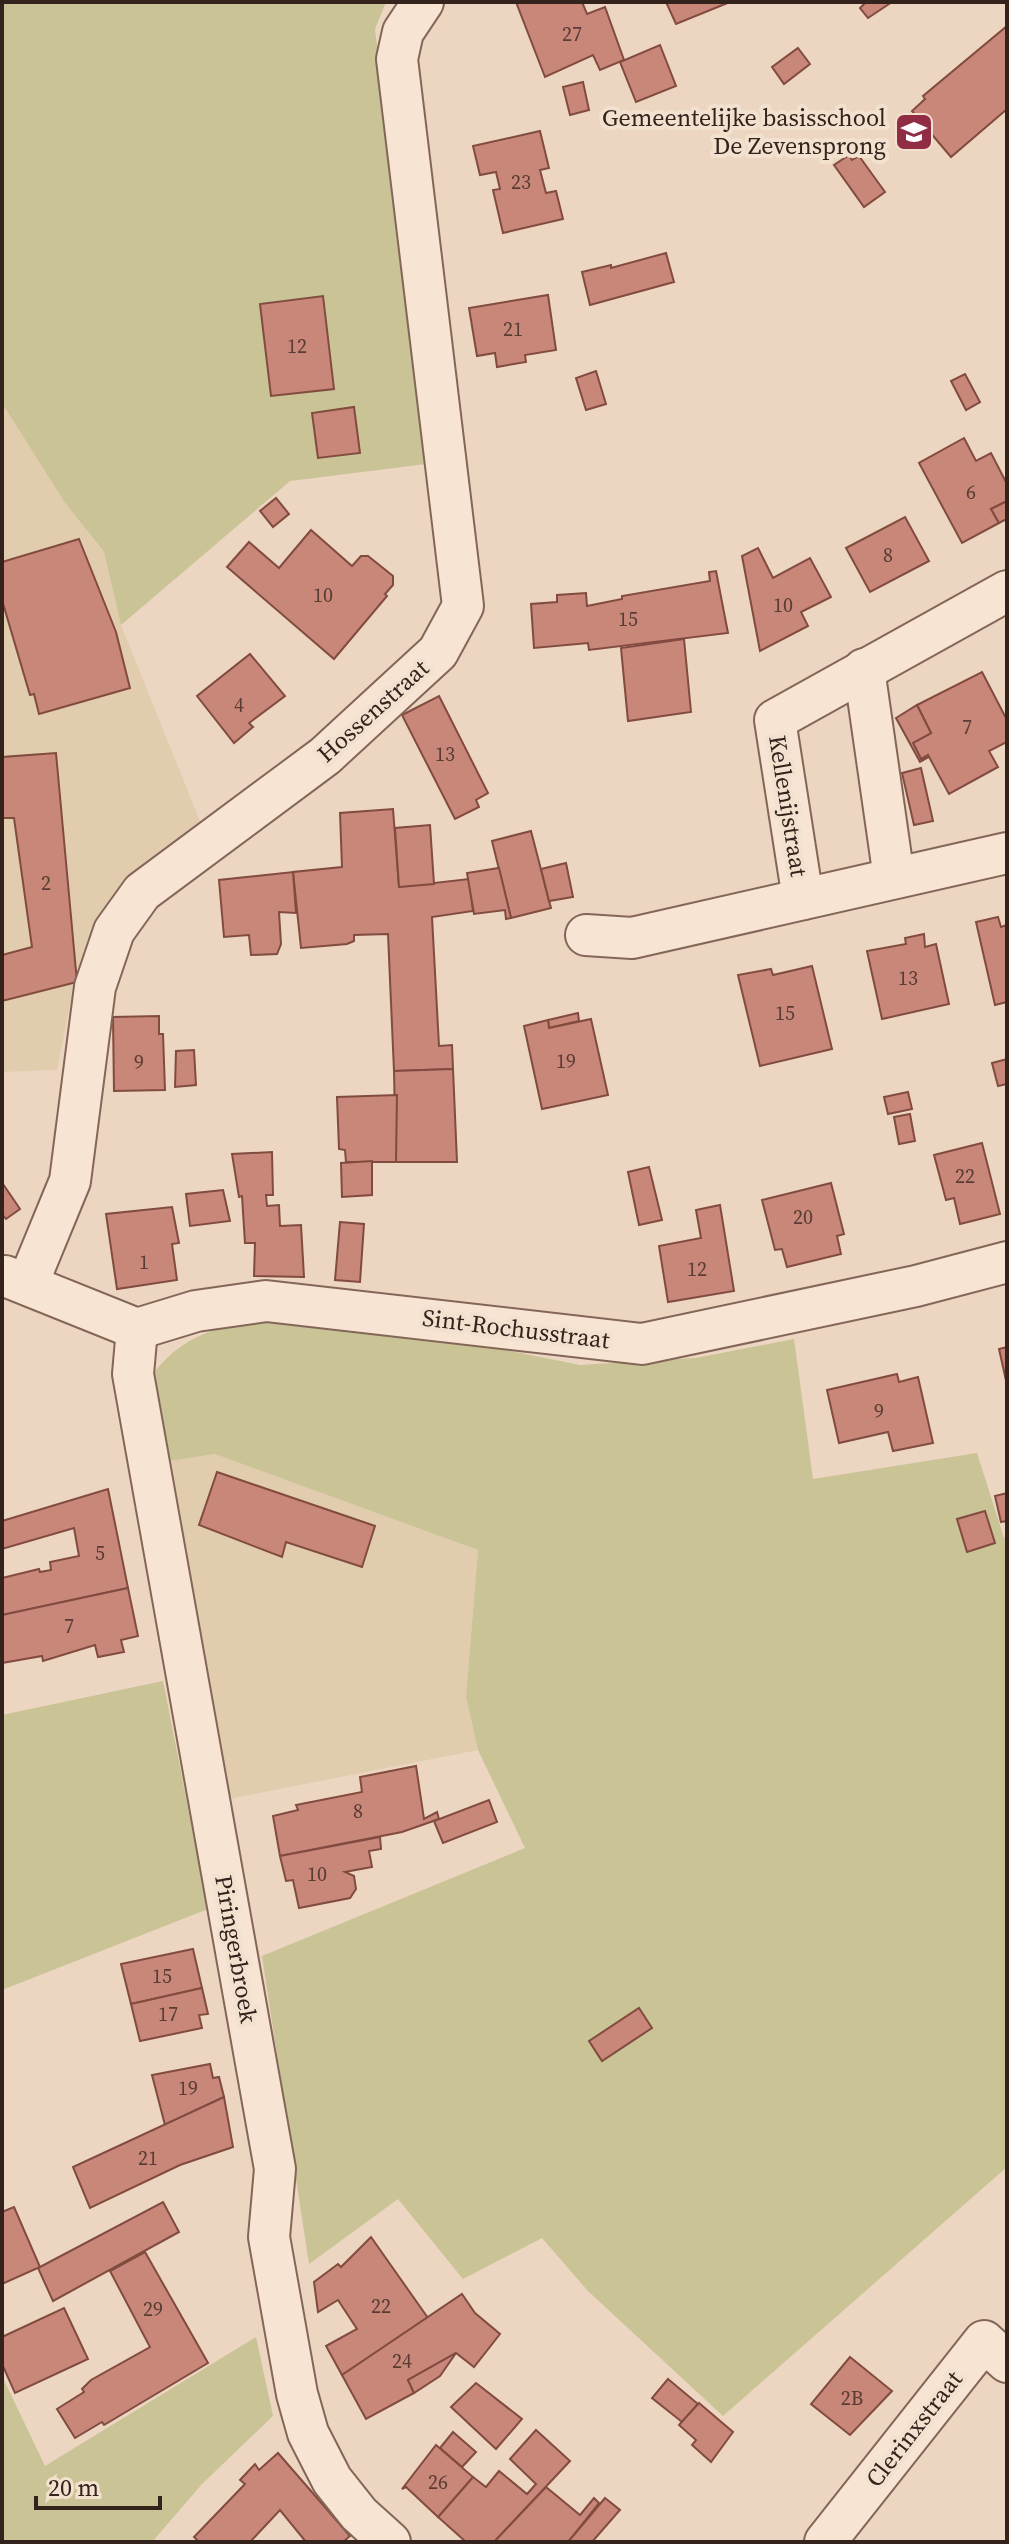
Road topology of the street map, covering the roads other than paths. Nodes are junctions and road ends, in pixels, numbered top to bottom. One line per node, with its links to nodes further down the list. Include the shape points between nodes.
1 (423, 2): 9 (street, Hossenstraat, via 403,32 397,59 463,606 438,652 325,756 142,892 114,931 95,987 70,1181)
2 (1007, 591): 3 (street, Kellenijstraat)
3 (864, 669): 5 (street); 6 (street, Kellenijstraat, via 775,720)
4 (1007, 853): 5 (street, Kellenijstraat)
5 (894, 878): 6 (street, Kellenijstraat)
6 (803, 899): 7 (street, Kellenijstraat, via 632,938)
7 (586, 935)
8 (1007, 1262): 10 (street, Sint-Rochusstraat, via 642,1344 266,1301 196,1311)
9 (15, 1279): 10 (street)
10 (137, 1329): 12 (street, Piringerbroek, via 133,1374 275,2169 269,2237 297,2394 308,2433 332,2480)
11 (1007, 2362): 13 (street, Clerinxstraat, via 984,2341)
12 (390, 2542)
13 (825, 2542)

